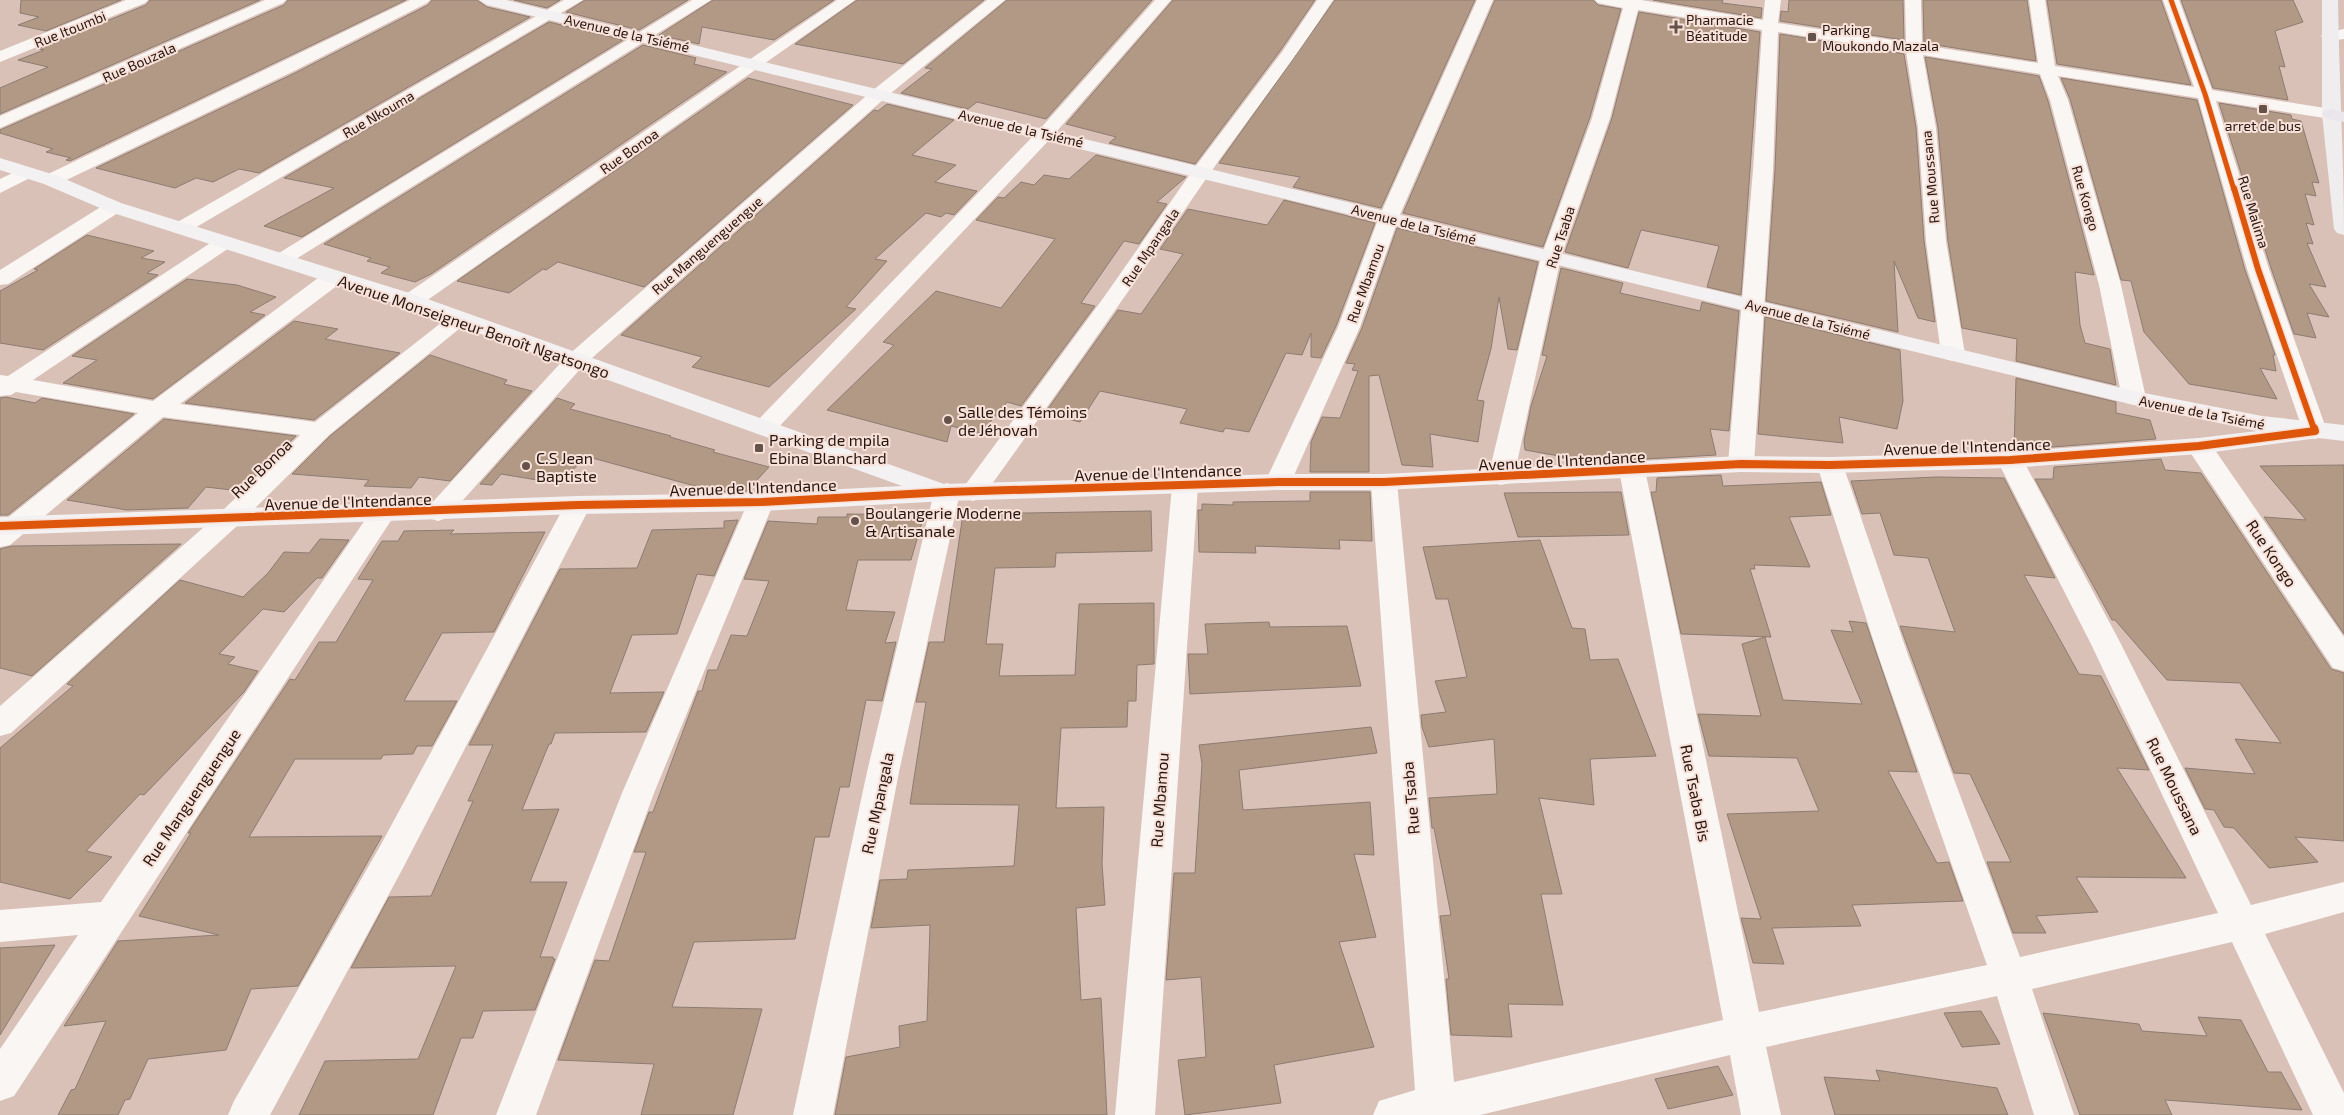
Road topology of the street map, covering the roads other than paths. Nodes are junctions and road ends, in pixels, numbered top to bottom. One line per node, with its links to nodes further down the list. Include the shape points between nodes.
1 (140, 0): 24 (street, Rue Itoumbi)
2 (278, 0): 30 (street, Rue Bouzala)
3 (422, 0): 35 (street)
4 (488, 0): 19 (street, Avenue de la Tsiémé)
5 (576, 0): 19 (street, Rue Nkouma)
6 (703, 0): 22 (street)
7 (847, 0): 25 (street, Rue Bonoa)
8 (997, 0): 27 (street, Rue Manguenguengue)
9 (1163, 0): 31 (street)
10 (1325, 0): 33 (street, Rue Mpangala)
11 (1485, 0): 38 (street, Rue Mbamou)
12 (1603, 0): 18 (street)
13 (1773, 0): 20 (street)
14 (1913, 0): 23 (street, Rue Moussana)
15 (2036, 0): 26 (street, Rue Kongo)
16 (2172, 0): 28 (street, Rue Malima)
17 (2330, 0): 21 (main road)
18 (1632, 2): 20 (street); 42 (street, Rue Tsaba, via 1601,118)
19 (550, 15): 22 (street, Avenue de la Tsiémé); 39 (street, Rue Nkouma)
20 (1769, 26): 23 (street); 47 (street, via 1763,168)
21 (2336, 35): 29 (main road)
22 (643, 37): 25 (street, Avenue de la Tsiémé); 43 (street)
23 (1914, 48): 26 (street); 49 (street, Rue Moussana, via 1927,128 1936,241)
24 (0, 57)
25 (753, 63): 27 (street, Avenue de la Tsiémé); 46 (street, Rue Bonoa)
26 (2047, 69): 28 (street); 52 (street, Rue Kongo, via 2059,100 2110,285)
27 (879, 94): 31 (street, Avenue de la Tsiémé); 50 (street, Rue Manguenguengue)
28 (2205, 94): 29 (street); 56 (street, Rue Malima, via 2258,269)
29 (2338, 116): 40 (main road)
30 (0, 124)
31 (1045, 134): 33 (street, Avenue de la Tsiémé); 54 (street)
32 (0, 164): 34 (street, Avenue Monseigneur Benoît Ngatsongo)
33 (1202, 172): 38 (street, Avenue de la Tsiémé); 67 (street, Rue Mpangala, via 1112,302)
34 (25, 173): 35 (street, Avenue Monseigneur Benoît Ngatsongo); 36 (street)
35 (51, 180): 37 (street, Avenue Monseigneur Benoît Ngatsongo)
36 (0, 186)
37 (114, 207): 39 (street, Avenue Monseigneur Benoît Ngatsongo); 45 (street)
38 (1389, 218): 42 (street, Avenue de la Tsiémé); 64 (street, Rue Mbamou, via 1349,327)
39 (181, 228): 41 (street, Avenue Monseigneur Benoît Ngatsongo)
40 (2344, 229)
41 (224, 242): 43 (street, Avenue Monseigneur Benoît Ngatsongo); 51 (street)
42 (1551, 257): 47 (street, Avenue de la Tsiémé); 63 (street, Rue Tsaba)
43 (281, 260): 44 (street, Avenue Monseigneur Benoît Ngatsongo)
44 (334, 277): 46 (street, Avenue Monseigneur Benoît Ngatsongo); 53 (street)
45 (0, 279)
46 (411, 301): 48 (street, Avenue Monseigneur Benoît Ngatsongo)
47 (1751, 305): 49 (street, Avenue de la Tsiémé); 60 (street)
48 (459, 320): 50 (street, Avenue Monseigneur Benoît Ngatsongo); 55 (street, Rue Bonoa)
49 (1953, 354): 52 (street, Avenue de la Tsiémé)
50 (575, 361): 54 (street, Avenue Monseigneur Benoît Ngatsongo); 71 (street, Rue Manguenguengue)
51 (4, 386): 53 (street)
52 (2134, 398): 56 (street, Avenue de la Tsiémé, via 2262,424)
53 (158, 410): 55 (street); 73 (street)
54 (765, 427): 67 (street, Avenue Monseigneur Benoît Ngatsongo)
55 (320, 430): 72 (street, Rue Bonoa)
56 (2315, 431): 57 (street, Avenue de la Tsiémé); 58 (street, Avenue de l'Intendance)
57 (2344, 433)
58 (2199, 446): 59 (street, Avenue de l'Intendance); 74 (street, Rue Kongo)
59 (2010, 460): 61 (street, Avenue de l'Intendance); 78 (street, Rue Moussana, via 2106,644)
60 (1741, 464): 61 (street, Avenue de l'Intendance); 62 (street, Avenue de l'Intendance)
61 (1830, 466): 80 (street, via 1893,655)
62 (1632, 470): 63 (street, Avenue de l'Intendance); 81 (street, Rue Tsaba Bis)
63 (1501, 477): 65 (street, Avenue de l'Intendance)
64 (1278, 482): 65 (street, Avenue de l'Intendance); 66 (street, Avenue de l'Intendance)
65 (1384, 482): 83 (street, Rue Tsaba)
66 (1184, 486): 67 (street, Avenue de l'Intendance); 87 (street, Rue Mbamou)
67 (960, 492): 68 (street, Avenue de l'Intendance); 86 (street, Rue Mpangala, via 883,772)
68 (761, 502): 69 (street, Avenue de l'Intendance); 85 (street, via 638,792)
69 (578, 505): 71 (street, Avenue de l'Intendance); 84 (street, via 391,858)
70 (383, 512): 71 (street, Avenue de l'Intendance); 72 (street, Avenue de l'Intendance); 77 (street, Rue Manguenguengue)
71 (438, 512)
72 (229, 519): 73 (street, Avenue de l'Intendance); 75 (street, Rue Bonoa)
73 (5, 530)
74 (2344, 660)
75 (0, 724)
76 (2344, 897): 78 (street)
77 (109, 917): 79 (street); 82 (street, Rue Manguenguengue)
78 (2244, 925): 80 (street); 91 (street, Rue Moussana)
79 (0, 926)
80 (2010, 978): 81 (street); 90 (street)
81 (1744, 1034): 83 (street); 89 (street, Rue Tsaba Bis)
82 (0, 1082)
83 (1437, 1110): 88 (street)
84 (248, 1115)
85 (516, 1115)
86 (813, 1115)
87 (1135, 1115)
88 (1393, 1115)
89 (1761, 1115)
90 (2054, 1115)
91 (2334, 1115)

